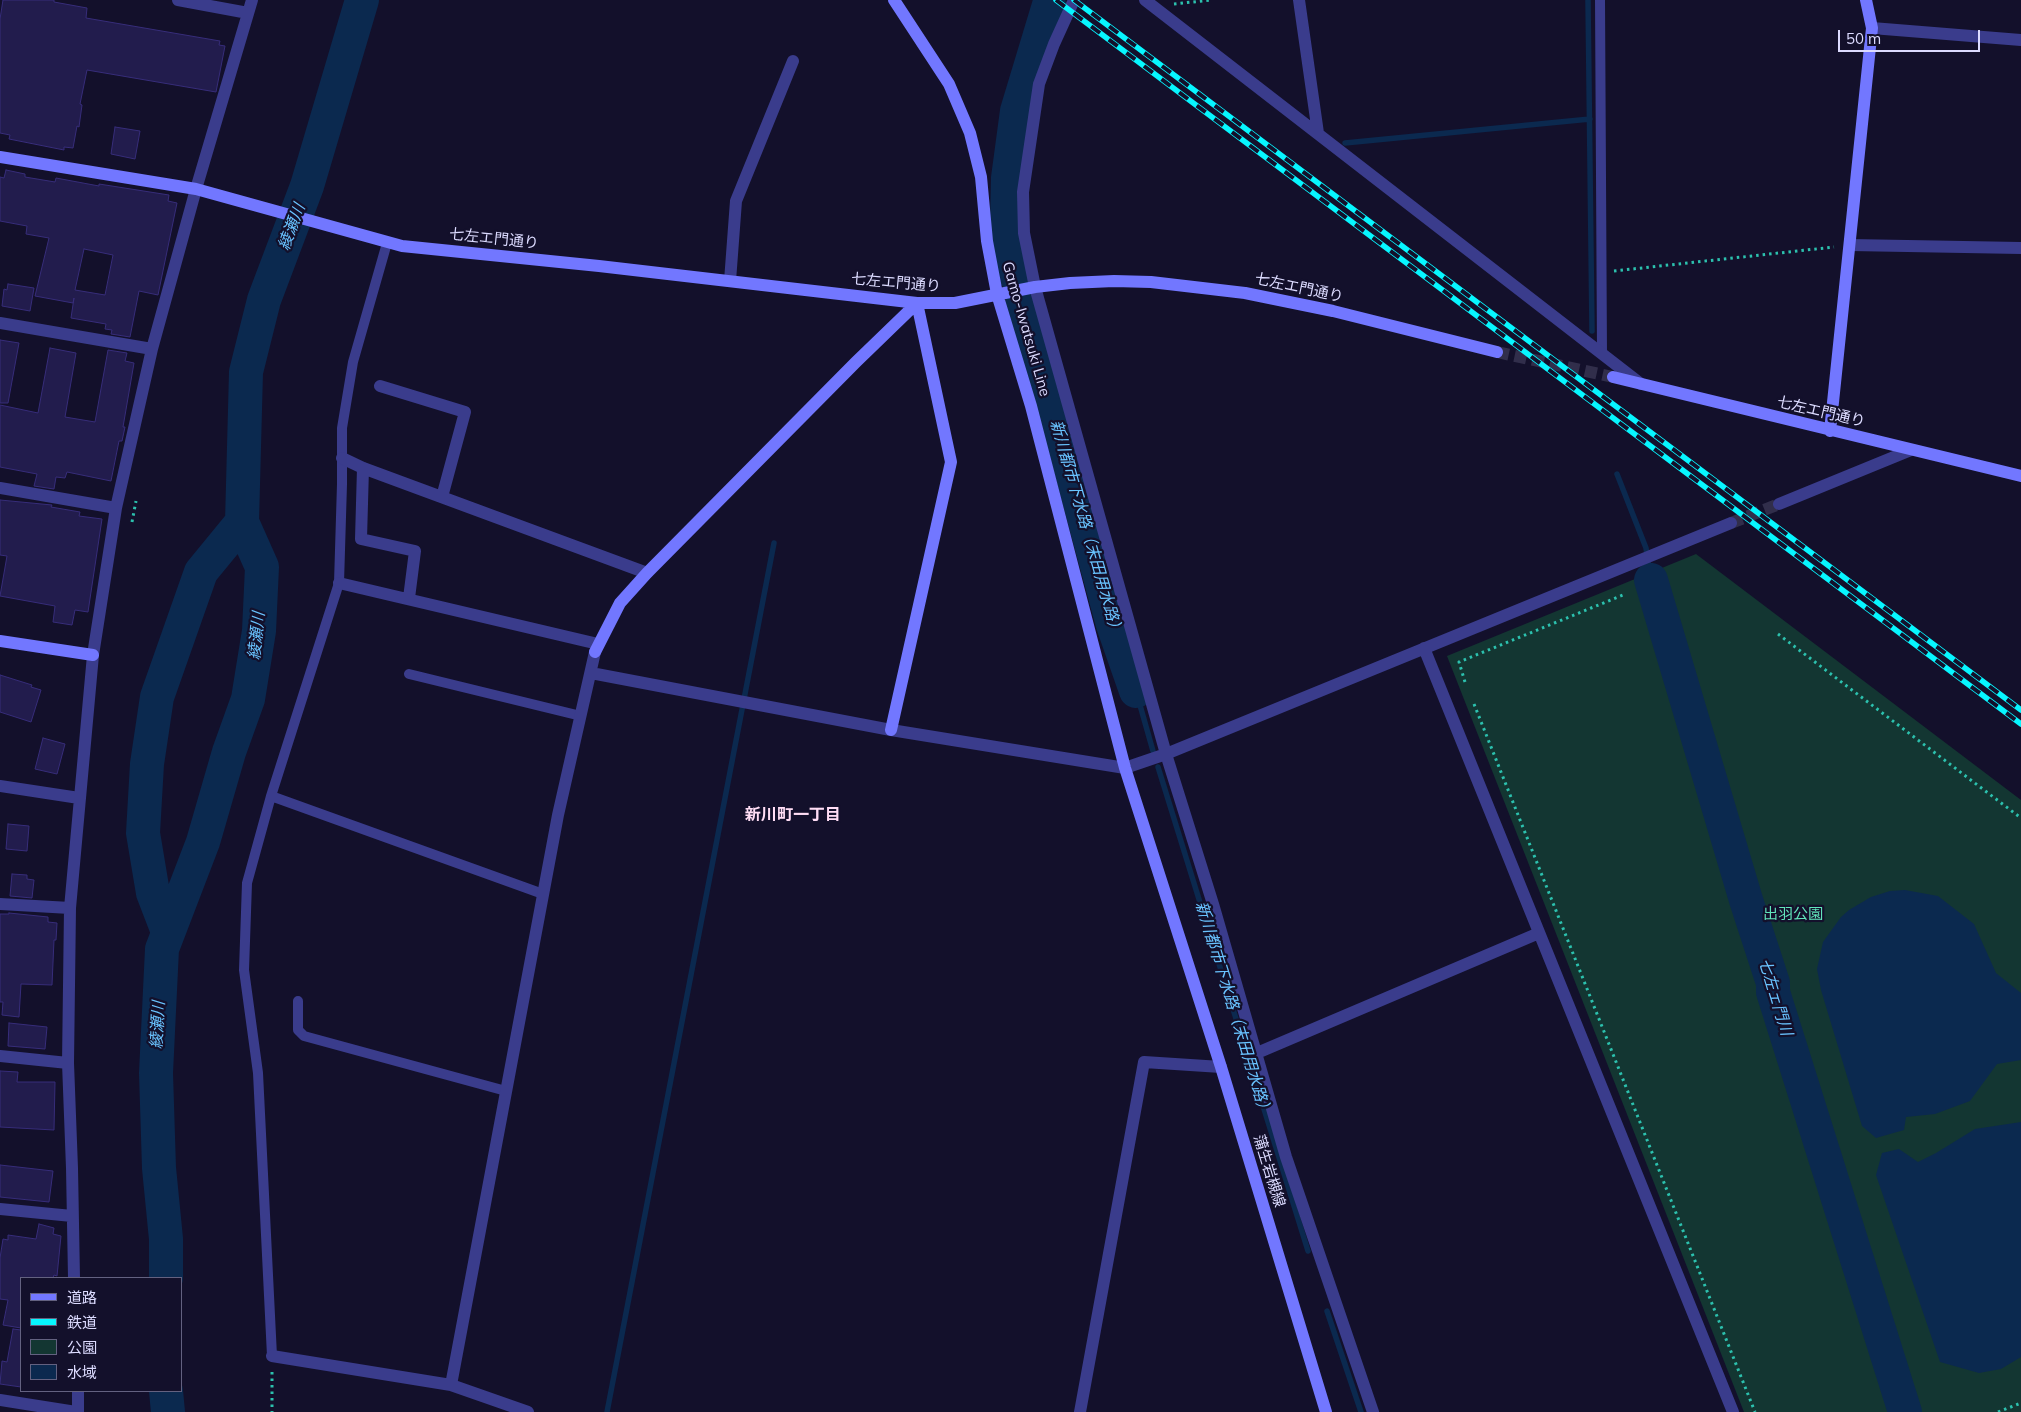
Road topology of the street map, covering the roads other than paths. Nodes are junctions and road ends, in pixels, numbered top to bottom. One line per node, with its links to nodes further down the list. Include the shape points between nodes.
1 (178, 0): 8 (street)
2 (894, 0): 20 (street, Gamo-Iwatsuki Line, via 949,84 970,132 981,177 987,241)
3 (1074, 0): 19 (street, via 1039,84 1023,192 1024,232)
4 (1299, 0): 12 (street)
5 (1600, 0): 25 (lane)
6 (1866, 0): 9 (street)
7 (1150, 3): 12 (street)
8 (250, 6): 14 (street)
9 (1872, 28): 10 (street); 16 (street)
10 (2021, 40)
11 (793, 61): 18 (street, via 736,200)
12 (1318, 134): 25 (street)
13 (0, 158): 14 (street, 七左エ門通り)
14 (196, 189): 15 (street, 七左エ門通り); 23 (street)
15 (382, 242): 18 (street, 七左エ門通り); 31 (lane, via 353,362 342,428)
16 (1850, 245): 17 (street); 29 (street)
17 (2021, 248)
18 (730, 281): 21 (street, 七左エ門通り)
19 (1035, 287): 20 (street, 七左エ門通り); 24 (street, 七左エ門通り, via 1114,281 1245,293); 50 (street)
20 (997, 294): 21 (street, 七左エ門通り, via 956,303); 51 (street, Gamo-Iwatsuki Line, via 1031,406)
21 (918, 303): 39 (street); 49 (street, via 951,462)
22 (0, 323): 23 (street)
23 (152, 348): 37 (street)
24 (1497, 352)
25 (1602, 352): 27 (street)
26 (1613, 377): 27 (street, 七左エ門通り)
27 (1642, 385): 29 (street, 七左エ門通り)
28 (380, 386): 35 (street, via 465,412)
29 (1830, 431): 30 (street, 七左エ門通り)
30 (1911, 450): 33 (street, 七左エ門通り); 36 (street)
31 (342, 458): 32 (street); 40 (lane)
32 (363, 468): 35 (street); 41 (street, via 361,538 415,551)
33 (2021, 476)
34 (0, 488): 37 (street)
35 (442, 497): 39 (street)
36 (1779, 504)
37 (116, 508): 45 (street)
38 (1731, 523): 44 (street)
39 (647, 574): 43 (street, via 620,603)
40 (339, 583): 41 (street); 53 (lane)
41 (409, 598): 43 (street)
42 (0, 641): 45 (street)
43 (597, 648): 46 (street)
44 (1424, 648): 50 (street); 58 (street)
45 (93, 655): 54 (street)
46 (590, 673): 48 (street); 49 (street)
47 (409, 674): 48 (lane)
48 (580, 716): 55 (street)
49 (891, 730): 51 (street)
50 (1166, 754): 51 (street); 60 (street)
51 (1125, 768): 63 (street, 蒲生岩槻線)
52 (0, 786): 54 (street)
53 (271, 796): 55 (lane); 68 (lane, via 247,883 244,970 258,1073)
54 (79, 798): 57 (street)
55 (543, 894): 64 (street)
56 (0, 904): 57 (street)
57 (70, 908): 62 (street)
58 (1539, 932): 60 (street); 77 (street)
59 (298, 1001): 64 (lane, via 298,1030 304,1036)
60 (1257, 1053): 76 (street, via 1286,1157)
61 (0, 1056): 62 (street)
62 (68, 1063): 66 (street)
63 (1221, 1067): 74 (street, via 1144,1062); 75 (street, 蒲生岩槻線)
64 (506, 1092): 69 (street)
65 (0, 1209): 66 (street)
66 (72, 1216): 67 (street)
67 (74, 1277)
68 (272, 1356): 69 (street)
69 (450, 1384): 73 (street)
70 (78, 1392): 72 (street)
71 (0, 1400): 72 (street)
72 (77, 1412)
73 (528, 1412)
74 (1080, 1412)
75 (1326, 1412)
76 (1373, 1412)
77 (1733, 1412)

